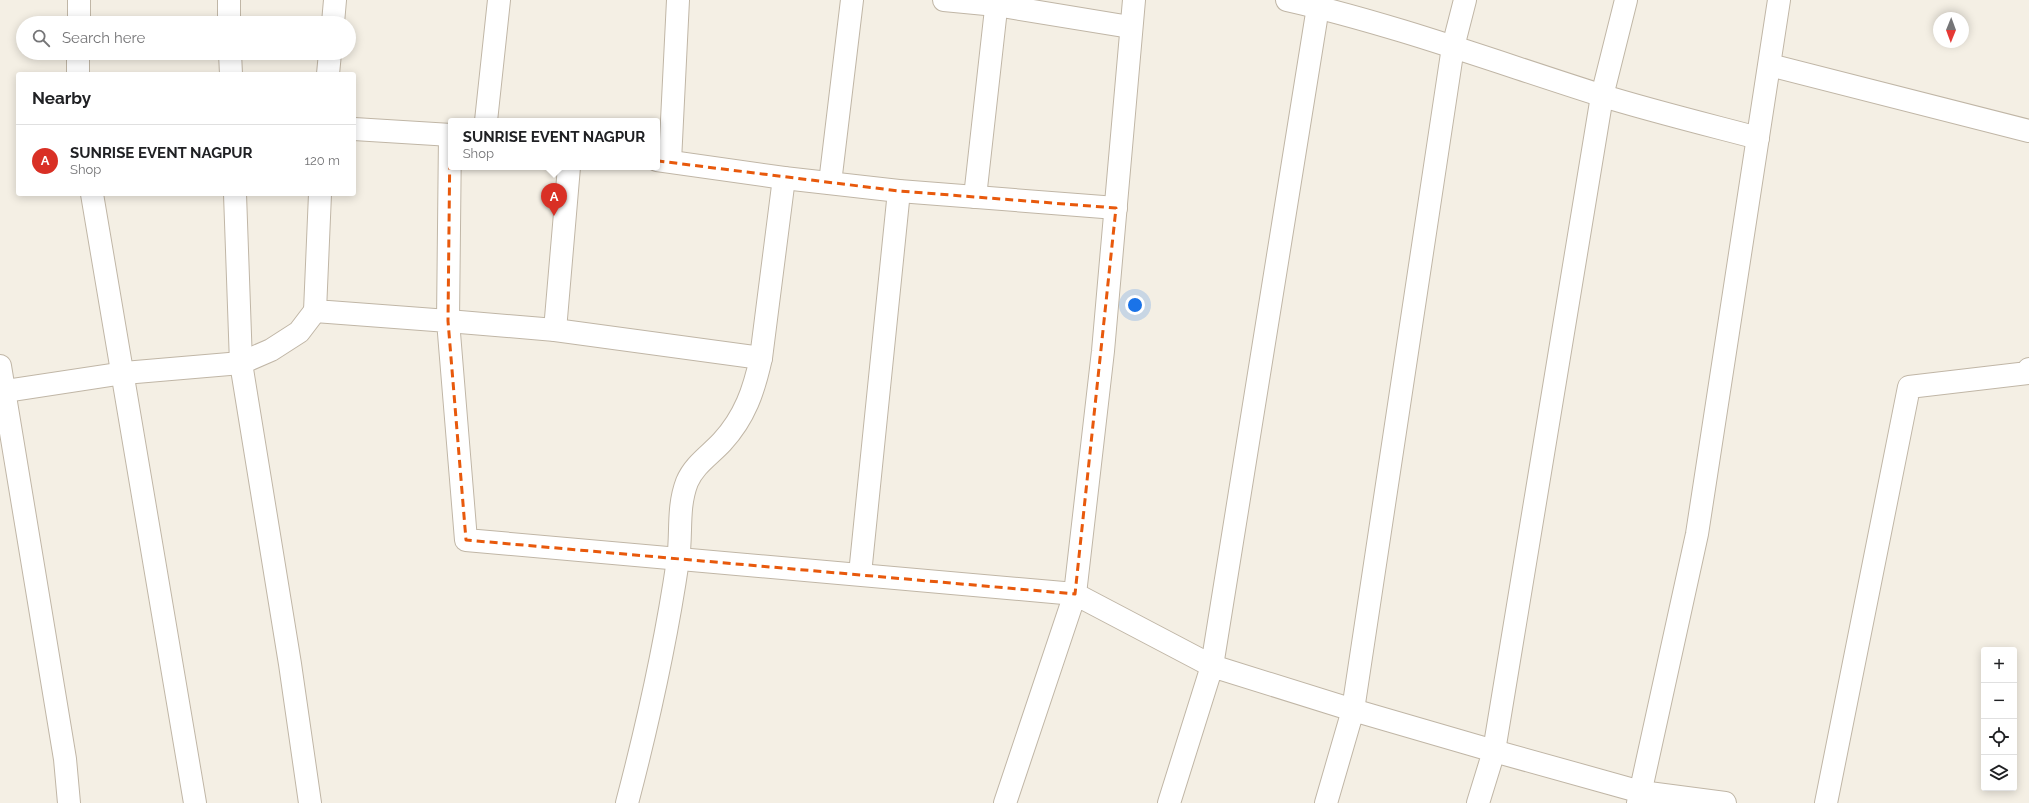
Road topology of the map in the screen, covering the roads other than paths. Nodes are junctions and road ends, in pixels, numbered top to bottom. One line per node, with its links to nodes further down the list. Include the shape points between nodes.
1 (79, 0): 15 (street)
2 (228, 0): 16 (street)
3 (335, 0): 17 (street)
4 (499, 0): 28 (street)
5 (678, 0): 33 (street)
6 (852, 0): 37 (street)
7 (944, 0): 13 (street)
8 (1134, 0): 18 (street)
9 (1287, 0): 14 (street)
10 (1465, 0): 19 (street)
11 (1626, 0): 27 (street)
12 (1779, 0): 23 (street)
13 (997, 3): 18 (street); 42 (street)
14 (1318, 7): 19 (street); 56 (street)
15 (78, 16)
16 (229, 16)
17 (334, 16)
18 (1130, 27): 43 (street)
19 (1454, 48): 27 (street); 57 (street)
20 (78, 60): 24 (street)
21 (230, 60): 25 (street)
22 (329, 60): 26 (street)
23 (1770, 65): 30 (street); 32 (street)
24 (78, 72)
25 (231, 72)
26 (328, 72)
27 (1602, 96): 32 (street); 58 (street)
28 (486, 118)
29 (356, 129): 31 (street)
30 (2029, 131)
31 (448, 135)
32 (1758, 138): 59 (street, via 1697,534)
33 (663, 160): 36 (street)
34 (450, 170): 45 (street)
35 (569, 170): 46 (street)
36 (784, 178): 37 (street); 47 (street)
37 (830, 184): 38 (street)
38 (899, 191): 42 (street); 54 (street)
39 (92, 196): 51 (street)
40 (235, 196): 48 (street)
41 (320, 196): 44 (street)
42 (975, 197): 43 (street)
43 (1116, 208): 55 (street, via 1103,351)
44 (315, 311): 45 (street); 48 (street, via 299,332 270,350)
45 (448, 320): 46 (street); 53 (street, via 466,540)
46 (555, 330): 47 (street)
47 (761, 358): 53 (street, via 747,407 722,442 701,461 687,482 680,508)
48 (241, 363): 51 (street); 62 (street)
49 (0, 366): 52 (street)
50 (2029, 372): 69 (street, via 1909,387)
51 (124, 373): 52 (street); 61 (street)
52 (2, 391): 60 (street, via 65,759)
53 (678, 559): 54 (street); 63 (street, via 647,726)
54 (860, 574): 55 (street)
55 (1075, 594): 56 (street); 64 (street)
56 (1212, 666): 57 (street); 65 (street)
57 (1353, 710): 58 (street); 66 (street)
58 (1494, 751): 59 (street); 67 (street)
59 (1640, 797): 68 (street)
60 (69, 803)
61 (195, 803)
62 (310, 803)
63 (627, 803)
64 (1005, 803)
65 (1169, 803)
66 (1326, 803)
67 (1478, 803)
68 (1725, 803)
69 (1826, 803)

